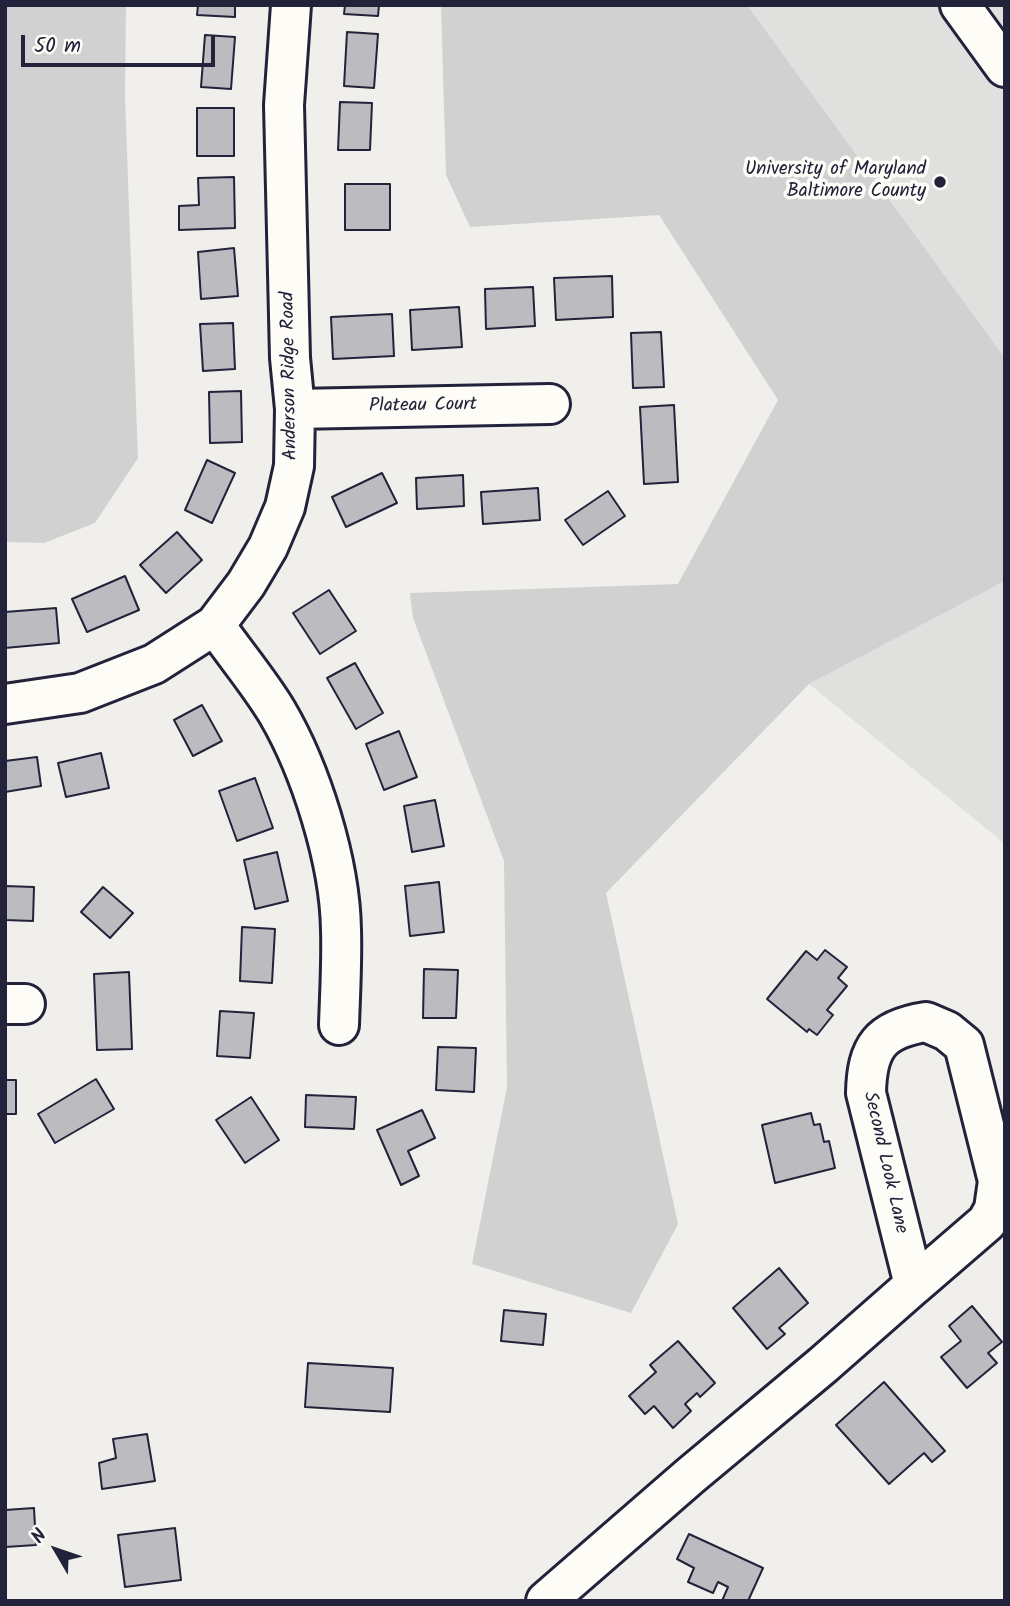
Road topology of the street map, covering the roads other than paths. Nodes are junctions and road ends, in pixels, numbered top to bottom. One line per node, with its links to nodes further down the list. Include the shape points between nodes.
1 (291, 5): 5 (street, Anderson Ridge Road, via 284,105)
2 (960, 5): 3 (street)
3 (1005, 67)
4 (550, 404): 5 (street, Plateau Court)
5 (295, 409): 6 (street, Anderson Ridge Road, via 293,466 285,507 268,547)
6 (215, 625): 7 (street, Anderson Ridge Road, via 154,664 80,693); 8 (street, via 276,711 320,811 342,927)
7 (5, 704)
8 (339, 1025)
9 (914, 1285): 9 (street, Second Look Lane, via 987,1222 998,1181 964,1045 926,1022 902,1026 875,1046 866,1069 866,1093); 10 (street, Second Look Lane)
10 (546, 1601)

